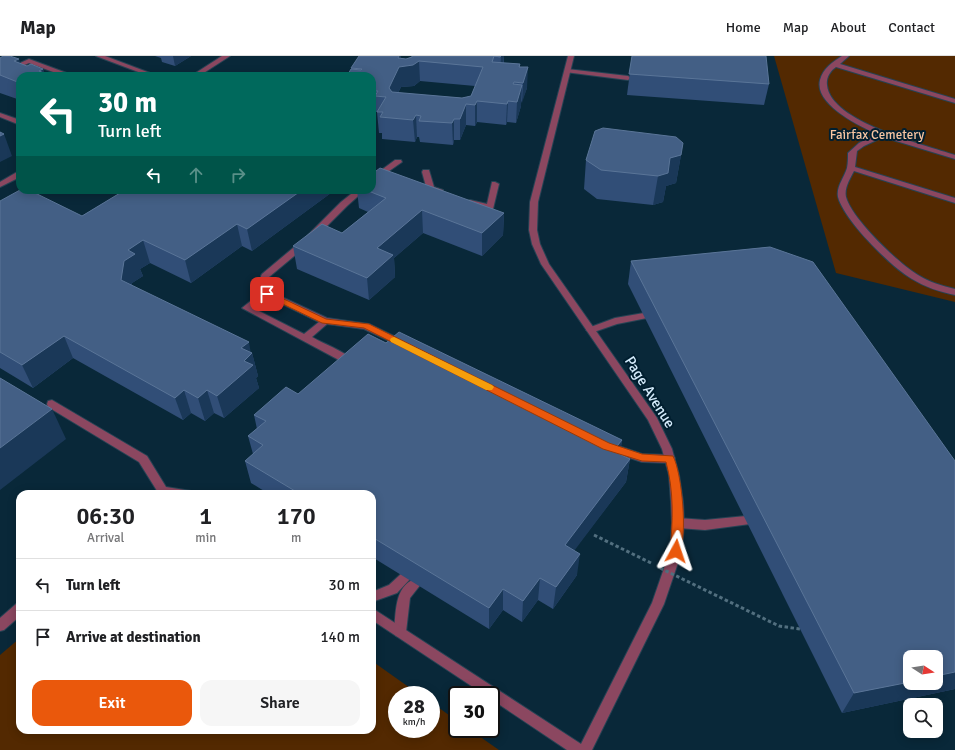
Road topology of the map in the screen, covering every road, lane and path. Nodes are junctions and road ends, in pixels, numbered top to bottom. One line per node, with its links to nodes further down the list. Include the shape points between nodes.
1 (99, 56): 8 (street)
2 (227, 56): 9 (street)
3 (571, 56): 6 (street, Page Avenue)
4 (846, 56): 5 (street)
5 (833, 64): 12 (street); 15 (street, via 826,72 824,83 826,94 833,105 846,116)
6 (567, 71): 11 (street); 30 (street, Page Avenue, via 534,202 533,230 545,264)
7 (59, 72): 10 (street, via 29,61)
8 (144, 72)
9 (201, 72)
10 (0, 74)
11 (628, 78)
12 (955, 101)
13 (0, 115): 14 (street)
14 (16, 121)
15 (883, 134): 16 (street); 18 (street, via 868,140 852,153)
16 (955, 157)
17 (398, 162): 21 (street)
18 (851, 168): 25 (street); 26 (street, via 841,196 850,213 896,263 910,274 928,284)
19 (426, 172): 22 (street, via 430,188 490,207)
20 (16, 176): 23 (street)
21 (376, 178)
22 (495, 184)
23 (0, 185)
24 (356, 194): 27 (street, via 265,276)
25 (955, 201)
26 (955, 292)
27 (267, 294): 29 (street); 31 (street, via 247,308)
28 (644, 316): 30 (street, via 615,321)
29 (324, 321): 31 (street); 32 (street, via 366,326)
30 (591, 330): 36 (street, Page Avenue, via 652,418)
31 (305, 338): 33 (street)
32 (408, 347)
33 (358, 368)
34 (52, 404): 37 (street, via 143,459)
35 (599, 442): 36 (street, via 642,458)
36 (670, 459): 39 (street, Page Avenue)
37 (159, 490)
38 (746, 521): 39 (street, via 705,525)
39 (678, 523): 48 (street, Page Avenue, via 676,551 658,604)
40 (594, 536): 45 (path, bridge, via 778,626)
41 (376, 595): 46 (street, via 410,581 404,596)
42 (16, 612): 44 (street)
43 (376, 616): 46 (street)
44 (0, 626)
45 (800, 629)
46 (400, 632): 47 (street)
47 (579, 750)
48 (585, 750)

